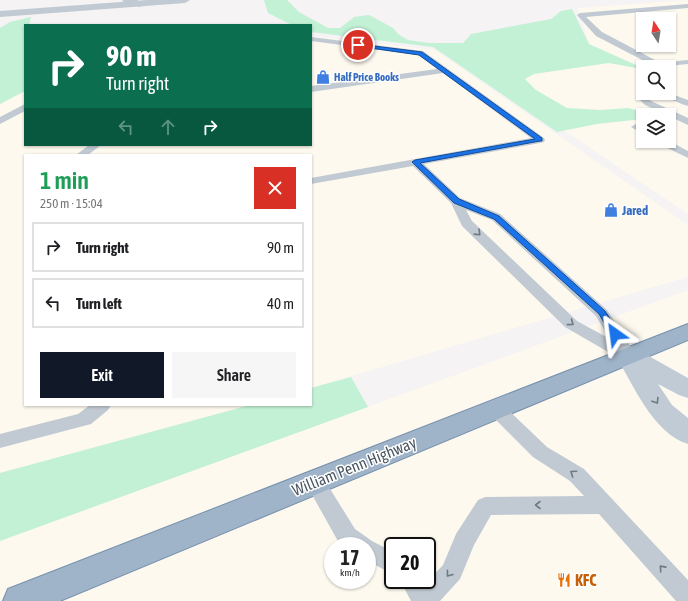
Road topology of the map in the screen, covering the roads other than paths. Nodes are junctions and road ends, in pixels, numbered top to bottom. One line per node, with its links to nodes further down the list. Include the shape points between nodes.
1 (127, 0): 3 (street)
2 (186, 0): 3 (street)
3 (140, 4): 5 (street)
4 (688, 6): 7 (lane, via 580,16 599,34 653,62)
5 (0, 14)
6 (312, 39): 8 (lane, via 420,54)
7 (688, 62)
8 (445, 70): 9 (lane); 18 (lane, via 540,140)
9 (312, 89)
10 (688, 103): 13 (lane, via 662,94 647,94 642,97 648,103)
11 (24, 107): 12 (lane)
12 (0, 121)
13 (688, 122)
14 (94, 146): 16 (lane)
15 (674, 148): 17 (lane)
16 (82, 154)
17 (688, 155)
18 (415, 162): 19 (lane); 20 (lane)
19 (312, 181)
20 (456, 201): 22 (lane, one-way to 22, via 467,223 571,324); 22 (lane, via 496,217 602,313)
21 (688, 331): 22 (highway, William Penn Highway)
22 (628, 356): 23 (main road); 25 (highway, William Penn Highway); 26 (main road, one-way to 26, via 663,412)
23 (688, 389)
24 (101, 406): 27 (lane, via 84,419)
25 (496, 409): 28 (highway, William Penn Highway); 29 (lane, one-way to 25, via 577,475 540,452)
26 (688, 434)
27 (0, 441)
28 (315, 482): 30 (lane); 33 (highway, William Penn Highway)
29 (605, 505): 32 (lane, one-way to 29); 34 (lane, one-way to 34, via 485,506 464,541 452,572)
30 (349, 537)
31 (417, 589): 34 (lane)
32 (688, 597)
33 (35, 598)
34 (424, 601)

